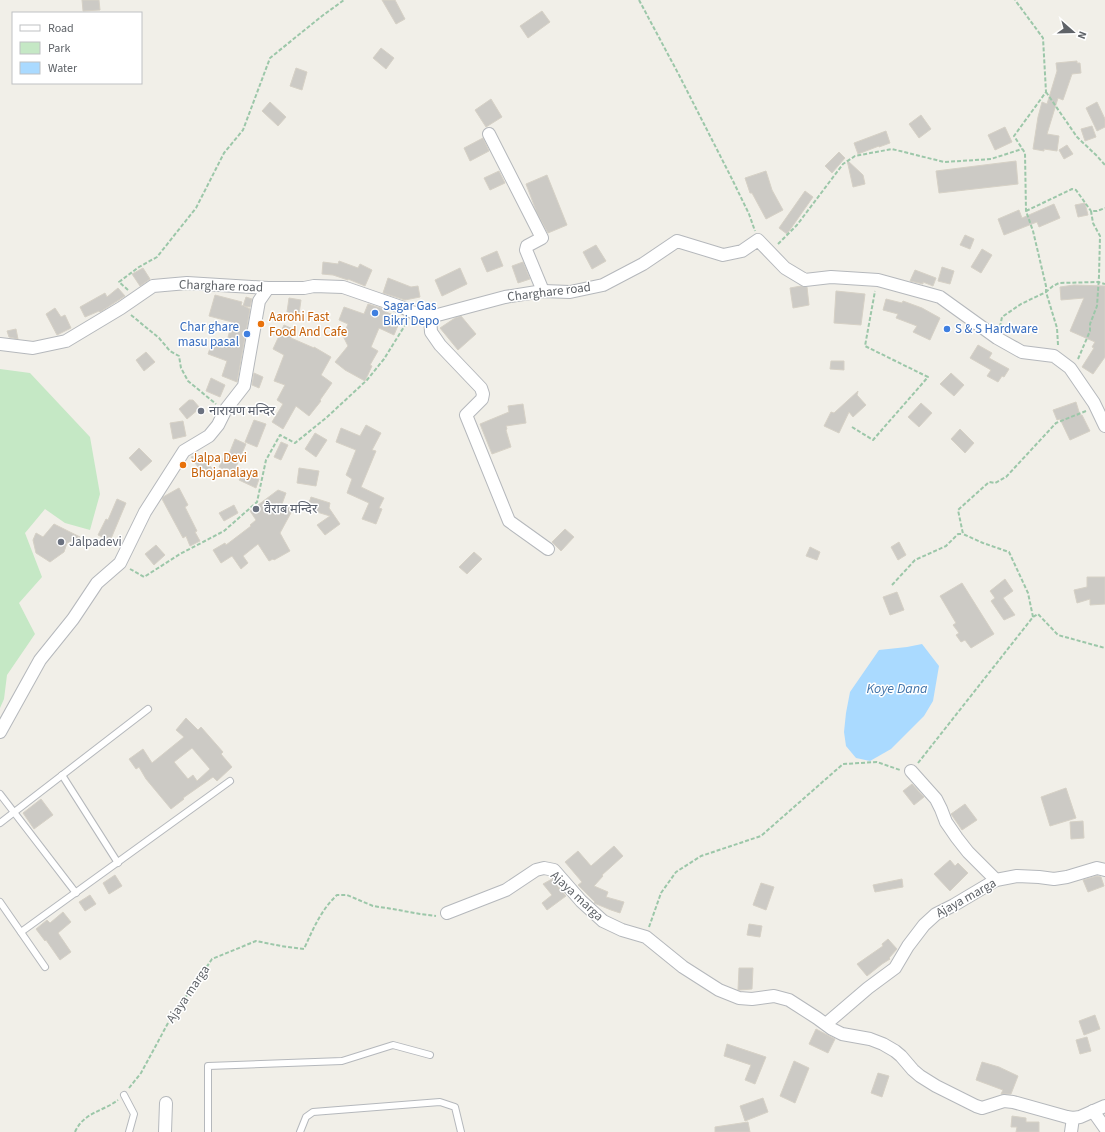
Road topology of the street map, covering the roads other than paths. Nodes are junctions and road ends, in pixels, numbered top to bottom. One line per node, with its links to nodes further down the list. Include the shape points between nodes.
1 (489, 134): 3 (street, via 542,238 527,246 526,250)
2 (268, 288): 4 (street, Charghare road, via 344,287); 5 (street, Charghare road, via 187,283 153,286 66,341 34,348); 9 (street, via 260,301 244,386 208,436 184,451 145,512 120,563 97,583 73,619 40,660)
3 (543, 291): 4 (street, Charghare road, via 505,296); 6 (street, Charghare road, via 570,292 603,285 643,264 677,241 723,255 761,243 785,268 805,280 831,277 878,280 940,297 997,338 1022,352 1054,356 1073,372)
4 (430, 317): 7 (street, via 431,332 437,341 484,394 466,415 509,521)
5 (0, 344)
6 (1105, 426)
7 (548, 549)
8 (148, 709): 11 (lane)
9 (0, 732)
10 (911, 771): 18 (street, via 936,799 946,822 957,838)
11 (62, 775): 14 (lane); 16 (lane)
12 (230, 781): 16 (lane)
13 (0, 794): 14 (lane)
14 (14, 812): 15 (lane); 19 (lane)
15 (0, 823)
16 (118, 863): 19 (lane)
17 (1105, 870): 18 (street, Ajaya marga, via 1097,868 1054,879 1017,876)
18 (996, 880): 24 (street, Ajaya marga, via 936,914 908,946 895,968)
19 (76, 893): 22 (lane)
20 (0, 902): 22 (lane)
21 (447, 913): 24 (street, Ajaya marga, via 506,890 536,870 554,870 581,901 603,921 646,937 683,967 719,990 739,998 774,996 789,1000)
22 (21, 932): 23 (lane)
23 (45, 967)
24 (826, 1024): 30 (street, via 842,1034 862,1037 895,1051 920,1076 976,1106 982,1108 1004,1101 1013,1102)
25 (430, 1055): 34 (lane, via 393,1045 342,1061 208,1066)
26 (124, 1095): 32 (lane, via 134,1114)
27 (166, 1103): 33 (street)
28 (1105, 1106): 29 (street)
29 (1093, 1111): 30 (street); 31 (street)
30 (1073, 1118): 37 (street)
31 (1105, 1128)
32 (129, 1132)
33 (165, 1132)
34 (208, 1132)
35 (300, 1132): 36 (lane, via 306,1117 313,1112 440,1102 455,1107)
36 (461, 1132)
37 (1071, 1132)

